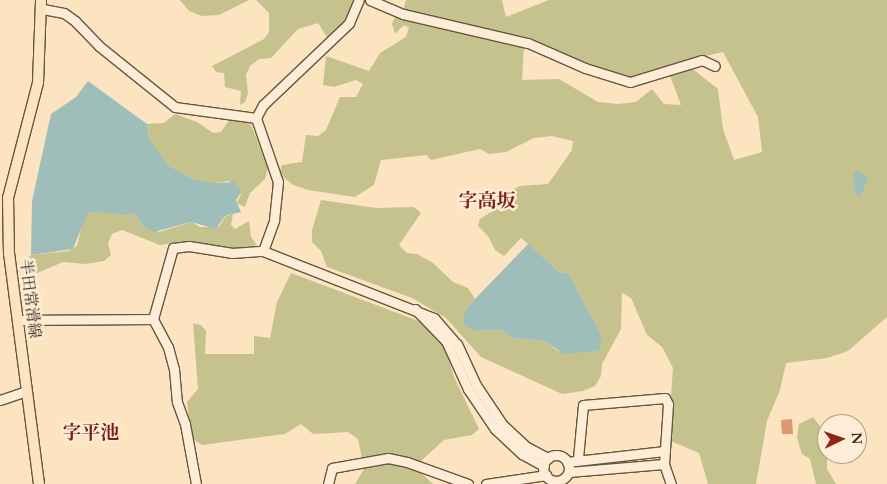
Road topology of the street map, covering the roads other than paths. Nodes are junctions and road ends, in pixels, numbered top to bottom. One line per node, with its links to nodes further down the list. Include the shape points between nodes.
1 (358, 0): 5 (street, via 349,23 263,105)
2 (370, 0): 4 (street, via 403,14 528,43 585,68 630,82 702,60)
3 (42, 4): 5 (street, via 64,12 99,46 175,107); 7 (main road, 半田常滑線, via 38,83 8,198 8,254)
4 (715, 66)
5 (256, 118): 6 (street, via 278,182 274,220)
6 (263, 251): 8 (street, via 232,253 189,246 173,248); 17 (street, via 414,308 446,341 495,429)
7 (18, 320): 8 (street); 9 (main road, 半田常滑線)
8 (153, 320): 20 (street, via 168,347)
9 (26, 390): 10 (street); 19 (main road, 半田常滑線)
10 (0, 400)
11 (664, 451): 12 (street); 13 (street, via 668,404 663,397 583,405); 15 (street)
12 (616, 455): 13 (street); 16 (street)
13 (578, 458): 14 (street)
14 (567, 462): 17 (street, via 560,456); 18 (street)
15 (664, 464): 16 (street); 24 (street)
16 (618, 468): 18 (street)
17 (547, 472): 18 (street); 23 (street)
18 (568, 478)
19 (39, 484)
20 (196, 484)
21 (328, 484): 22 (street, via 332,468 388,458)
22 (468, 484)
23 (486, 484)
24 (671, 484)

